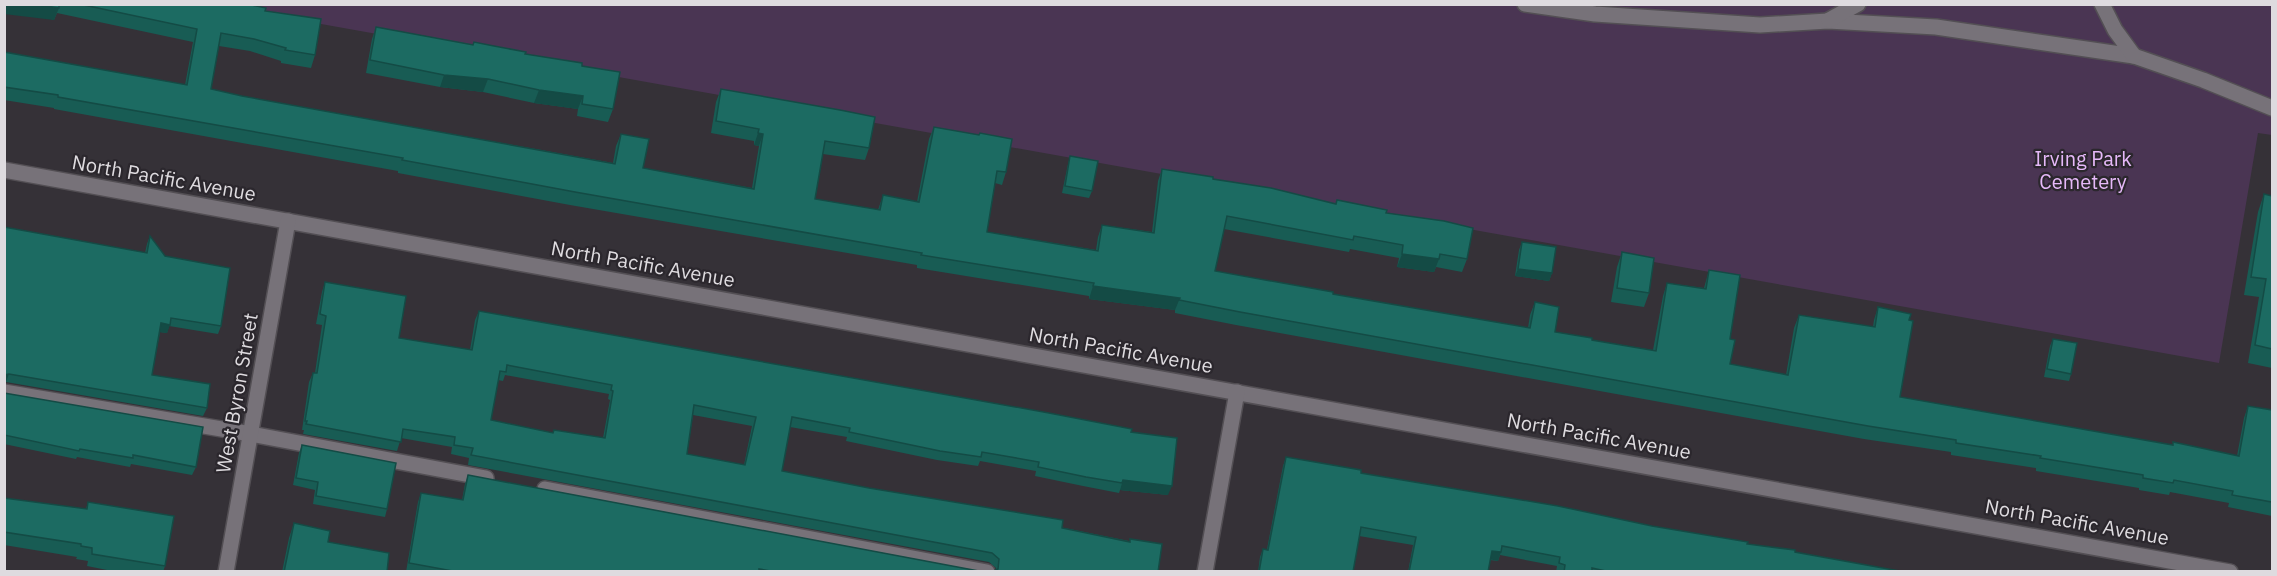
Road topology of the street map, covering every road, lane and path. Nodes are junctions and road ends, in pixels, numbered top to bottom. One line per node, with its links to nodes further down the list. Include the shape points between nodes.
1 (1525, 4): 4 (street, via 1595,14 1760,25)
2 (1858, 4): 4 (street)
3 (2102, 4): 5 (street)
4 (1828, 21): 5 (street, via 1936,27)
5 (2134, 56): 6 (street)
6 (2272, 108)
7 (4, 171): 8 (street, North Pacific Avenue)
8 (288, 221): 10 (street, North Pacific Avenue); 11 (street, West Byron Street)
9 (4, 392): 11 (street)
10 (1237, 392): 14 (street, North Pacific Avenue); 17 (street)
11 (251, 435): 12 (street); 15 (street, West Byron Street)
12 (498, 480)
13 (533, 487): 16 (street)
14 (2190, 568): 18 (street, North Pacific Avenue)
15 (226, 572)
16 (987, 572)
17 (1205, 572)
18 (2230, 572)

